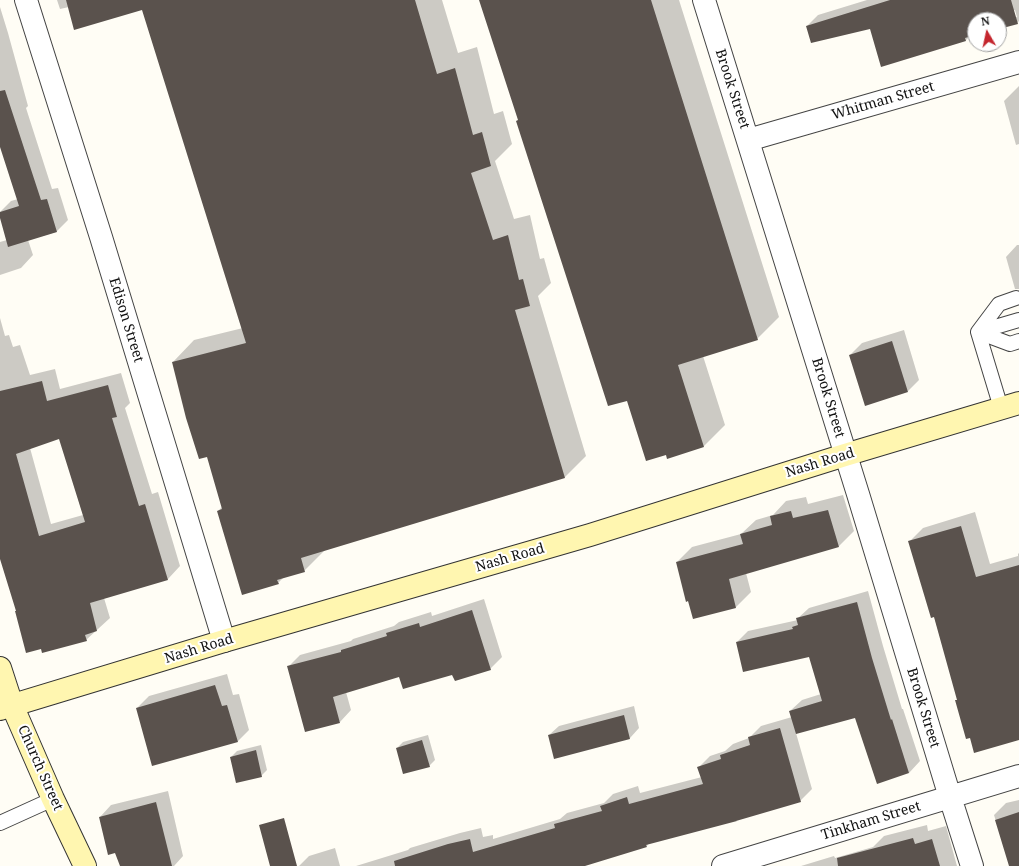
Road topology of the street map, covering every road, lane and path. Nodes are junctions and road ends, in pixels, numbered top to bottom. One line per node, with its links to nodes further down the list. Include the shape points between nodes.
1 (26, 0): 11 (street, Edison Street)
2 (704, 0): 4 (street, Brook Street)
3 (1019, 62): 4 (street, Whitman Street)
4 (748, 140): 10 (street, Brook Street)
5 (1016, 298): 7 (lane, via 998,304)
6 (1019, 320): 7 (lane)
7 (978, 332): 8 (lane, via 1010,344); 9 (lane)
8 (1019, 341)
9 (1010, 406): 10 (main road, Nash Road)
10 (845, 455): 11 (main road, Nash Road, via 590,535); 15 (street, Brook Street)
11 (224, 641): 13 (main road, Nash Road)
12 (0, 668): 13 (main road, Church Street)
13 (6, 707): 16 (main road, Church Street)
14 (1019, 776): 15 (street, Tinkham Street)
15 (950, 797): 19 (street, Tinkham Street); 20 (street, Brook Street)
16 (54, 800): 17 (lane); 18 (main road, Church Street)
17 (0, 823)
18 (81, 865)
19 (723, 866)
20 (972, 866)

